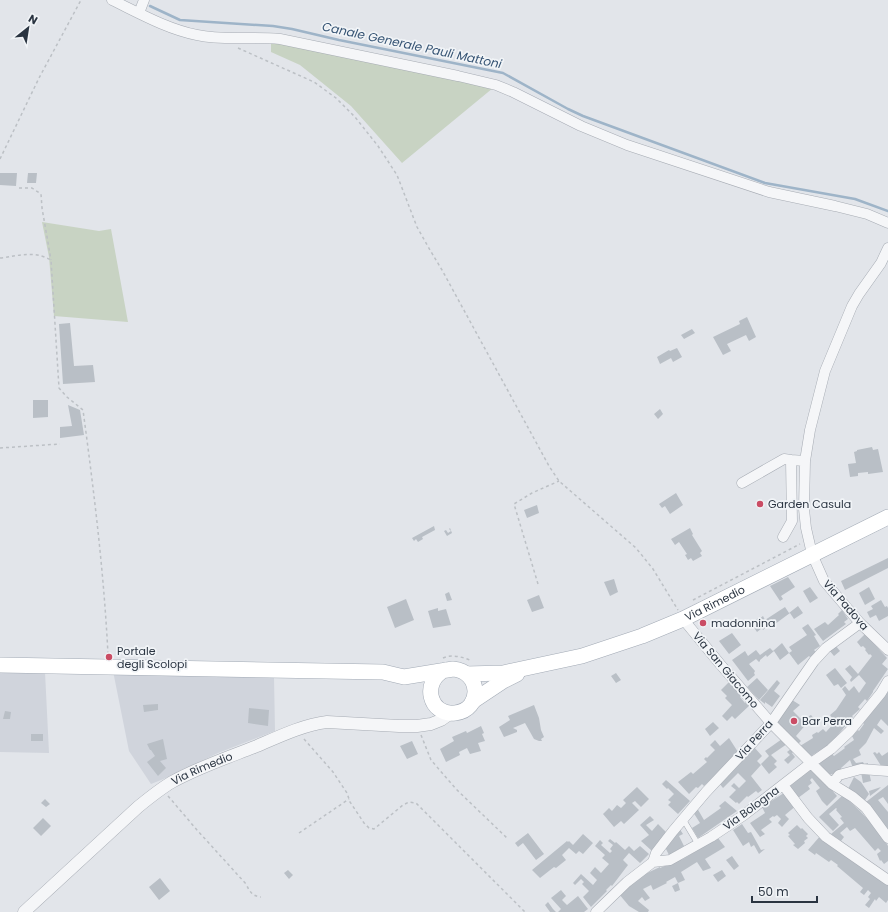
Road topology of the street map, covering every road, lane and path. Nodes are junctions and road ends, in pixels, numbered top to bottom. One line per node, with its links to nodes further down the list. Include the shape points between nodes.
1 (81, 0): 6 (path, via 39,78)
2 (112, 0): 4 (street)
3 (144, 0): 4 (street)
4 (139, 13): 5 (street, via 169,27 197,35)
5 (223, 38): 8 (street, via 280,39 496,85 634,148 770,192 867,214); 16 (path, via 242,51 314,82 336,98 378,146 397,175 417,226 430,250 549,466)
6 (0, 159)
7 (19, 188): 11 (path, via 32,188 41,194)
8 (888, 223)
9 (888, 248): 15 (street, Via Padova, via 852,306 825,371)
10 (0, 258): 11 (path, via 36,254)
11 (51, 260): 26 (path, via 59,388 83,410 96,510)
12 (60, 444): 13 (path)
13 (0, 448)
14 (791, 460): 15 (street); 17 (street, via 784,459); 19 (street, via 792,521)
15 (805, 461): 20 (street, Via Padova, via 804,509)
16 (560, 481): 21 (path, via 514,504); 23 (path, via 636,548 653,569)
17 (742, 483)
18 (888, 517): 20 (main road, Via Rimedio)
19 (783, 537)
20 (810, 547): 22 (path); 23 (main road, Via Rimedio); 24 (street, Via Padova, via 824,581)
21 (538, 584)
22 (690, 602)
23 (677, 613): 29 (main road, Via Rimedio, via 642,636 582,656); 36 (street, Via San Giacomo)
24 (860, 623): 25 (street, Via Padova); 36 (street, Via Perra, via 826,648)
25 (888, 650)
26 (108, 656)
27 (444, 664): 30 (main road, via 457,669); 30 (path, via 448,656 458,657); 31 (main road); 34 (main road, via 431,687)
28 (0, 665): 31 (main road, via 383,672)
29 (532, 666): 30 (main road, Via Rimedio, via 503,674); 33 (main road, Via Rimedio)
30 (472, 669): 33 (main road, via 475,686)
31 (404, 676): 34 (main road)
32 (888, 681): 39 (street, Via Bologna, via 849,732)
33 (473, 700): 35 (main road, via 462,712)
34 (434, 702): 35 (main road, via 443,711); 37 (street)
35 (451, 713): 37 (street, Via Rimedio, via 431,724)
36 (771, 723): 39 (street, Via San Giacomo); 45 (street, Via Perra)
37 (420, 725): 38 (street, Via Rimedio, via 327,722 315,723); 48 (path, via 431,760 456,789)
38 (296, 730): 43 (street, Via Rimedio, via 203,768); 44 (path, via 333,772)
39 (811, 763): 41 (street, Via San Giacomo); 42 (street, Via Bologna)
40 (888, 771): 41 (street, via 861,769 839,775)
41 (832, 784): 47 (street, Via San Giacomo, via 866,808)
42 (783, 785): 49 (street, Via Bologna, via 744,815); 51 (street, via 826,837)
43 (162, 788): 52 (path, via 251,892); 53 (street, Via Rimedio)
44 (349, 799): 46 (path); 54 (path, via 364,823 374,829 403,805 408,802 416,803)
45 (683, 819): 49 (lane); 50 (street, Via Perra, via 656,853)
46 (299, 833)
47 (888, 838)
48 (508, 839)
49 (698, 844): 50 (street, Via Bologna, via 670,860)
50 (653, 862): 55 (street, Via Bologna, via 627,882)
51 (888, 880)
52 (261, 897)
53 (24, 912)
54 (525, 912)
55 (596, 912)

